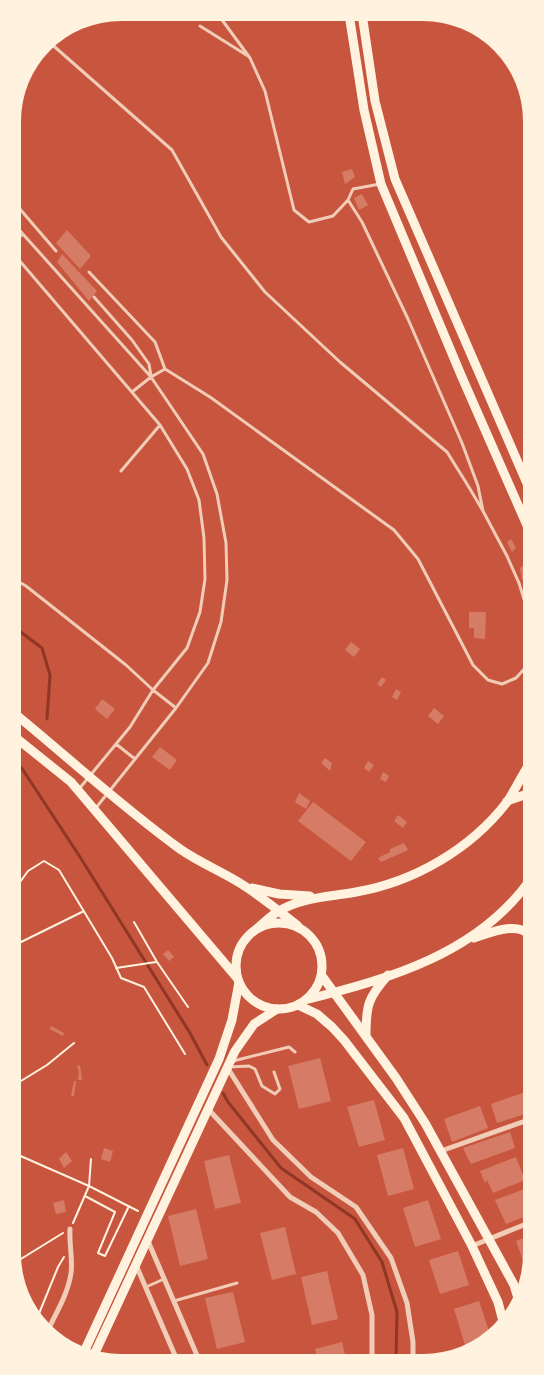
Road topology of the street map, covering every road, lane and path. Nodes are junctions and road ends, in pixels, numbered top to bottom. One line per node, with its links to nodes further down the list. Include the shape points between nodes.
1 (223, 21): 6 (lane)
2 (350, 21): 7 (main road, via 364,110)
3 (363, 21): 20 (main road, via 376,101 395,179)
4 (200, 26): 6 (lane)
5 (54, 48): 21 (lane, via 172,150 221,237 265,292 340,362 446,452)
6 (250, 58): 8 (lane, via 265,91 294,210 309,222 333,216)
7 (381, 184): 8 (lane, via 353,190); 22 (main road)
8 (348, 200): 21 (lane, via 362,222 443,398 478,486)
9 (21, 210): 11 (lane)
10 (23, 234): 16 (lane)
11 (56, 251)
12 (21, 262): 17 (lane)
13 (89, 272): 15 (lane, via 155,342)
14 (94, 297): 16 (lane, via 149,364)
15 (165, 370): 16 (lane); 25 (lane, via 210,397 394,530 418,559 473,665 488,680 502,684 516,678)
16 (151, 377): 17 (lane); 27 (lane, via 203,454 217,494 226,543 227,580 221,622 208,663)
17 (132, 392): 18 (lane)
18 (160, 425): 19 (lane); 26 (lane, via 187,469 199,500 205,579 200,612 187,648)
19 (121, 471)
20 (523, 474)
21 (483, 512): 24 (lane, via 507,556)
22 (523, 517)
23 (21, 583): 26 (lane)
24 (523, 596)
25 (523, 670)
26 (153, 690): 27 (lane); 30 (lane)
27 (176, 708): 31 (lane)
28 (21, 719): 33 (main road)
29 (21, 742): 34 (main road)
30 (116, 744): 31 (lane); 33 (lane)
31 (135, 758): 35 (lane)
32 (523, 774): 37 (main road)
33 (90, 776): 34 (lane); 35 (main road)
34 (78, 790): 38 (main road)
35 (109, 792): 38 (lane); 40 (main road, via 182,850)
36 (523, 795): 37 (main road)
37 (507, 801): 42 (main road, via 466,843 441,860 386,885)
38 (94, 809): 55 (main road)
39 (21, 881): 43 (path, via 28,871 44,861 59,870)
40 (242, 884): 42 (main road, via 279,894); 44 (main road)
41 (523, 888): 49 (main road, via 509,905)
42 (326, 895): 44 (main road)
43 (84, 911): 50 (path); 52 (path)
44 (278, 911): 46 (main road); 47 (main road)
45 (134, 922): 51 (path)
46 (298, 926): 47 (main road, via 276,922); 54 (main road, via 316,942 323,964)
47 (255, 930): 55 (main road, via 238,952)
48 (523, 930): 49 (main road, via 498,930)
49 (469, 939): 53 (main road, via 435,958)
50 (21, 942)
51 (157, 962): 52 (path); 58 (path)
52 (116, 968): 63 (path, via 121,978 144,987)
53 (388, 975): 56 (main road); 60 (main road, via 368,1004)
54 (322, 976): 56 (main road); 57 (main road, via 313,993)
55 (239, 981): 59 (main road, via 253,1000); 75 (main road, via 232,1020 219,1058)
56 (334, 993): 57 (main road); 60 (main road)
57 (302, 1002): 59 (main road); 80 (main road, via 344,1040 404,1118)
58 (188, 1007)
59 (276, 1009): 64 (main road, via 254,1024)
60 (366, 1035): 69 (main road)
61 (74, 1043): 66 (path)
62 (295, 1052): 64 (lane, via 289,1047)
63 (185, 1054)
64 (228, 1065): 65 (lane, via 255,1069 262,1086 275,1094 280,1089); 67 (main road); 97 (street, via 273,1140 311,1177 356,1207 391,1258 407,1302)
65 (274, 1072)
66 (21, 1081)
67 (207, 1108): 79 (main road); 96 (street, via 290,1197 316,1212 338,1233 363,1275 372,1315)
68 (523, 1122): 69 (street)
69 (441, 1151): 78 (main road)
70 (21, 1156): 72 (path)
71 (91, 1159): 72 (path)
72 (89, 1186): 73 (path); 74 (path)
73 (85, 1196): 74 (path, via 115,1212 98,1253 105,1256); 77 (path)
74 (129, 1206): 75 (path)
75 (147, 1216): 92 (main road)
76 (523, 1225): 78 (street)
77 (70, 1229): 81 (street); 82 (path)
78 (489, 1238): 80 (street); 87 (main road)
79 (147, 1239): 83 (main road); 84 (street)
80 (472, 1246): 90 (main road)
81 (70, 1249): 89 (path, via 58,1267); 91 (street, via 72,1271)
82 (21, 1259)
83 (136, 1264): 86 (street); 93 (main road)
84 (164, 1279): 86 (lane); 88 (street)
85 (237, 1283): 88 (lane)
86 (145, 1287): 94 (street)
87 (516, 1290)
88 (174, 1301): 95 (street)
89 (40, 1312)
90 (501, 1316)
91 (50, 1324)
92 (86, 1347)
93 (96, 1350)
94 (174, 1354)
95 (196, 1354)
96 (372, 1354)
97 (413, 1354)

